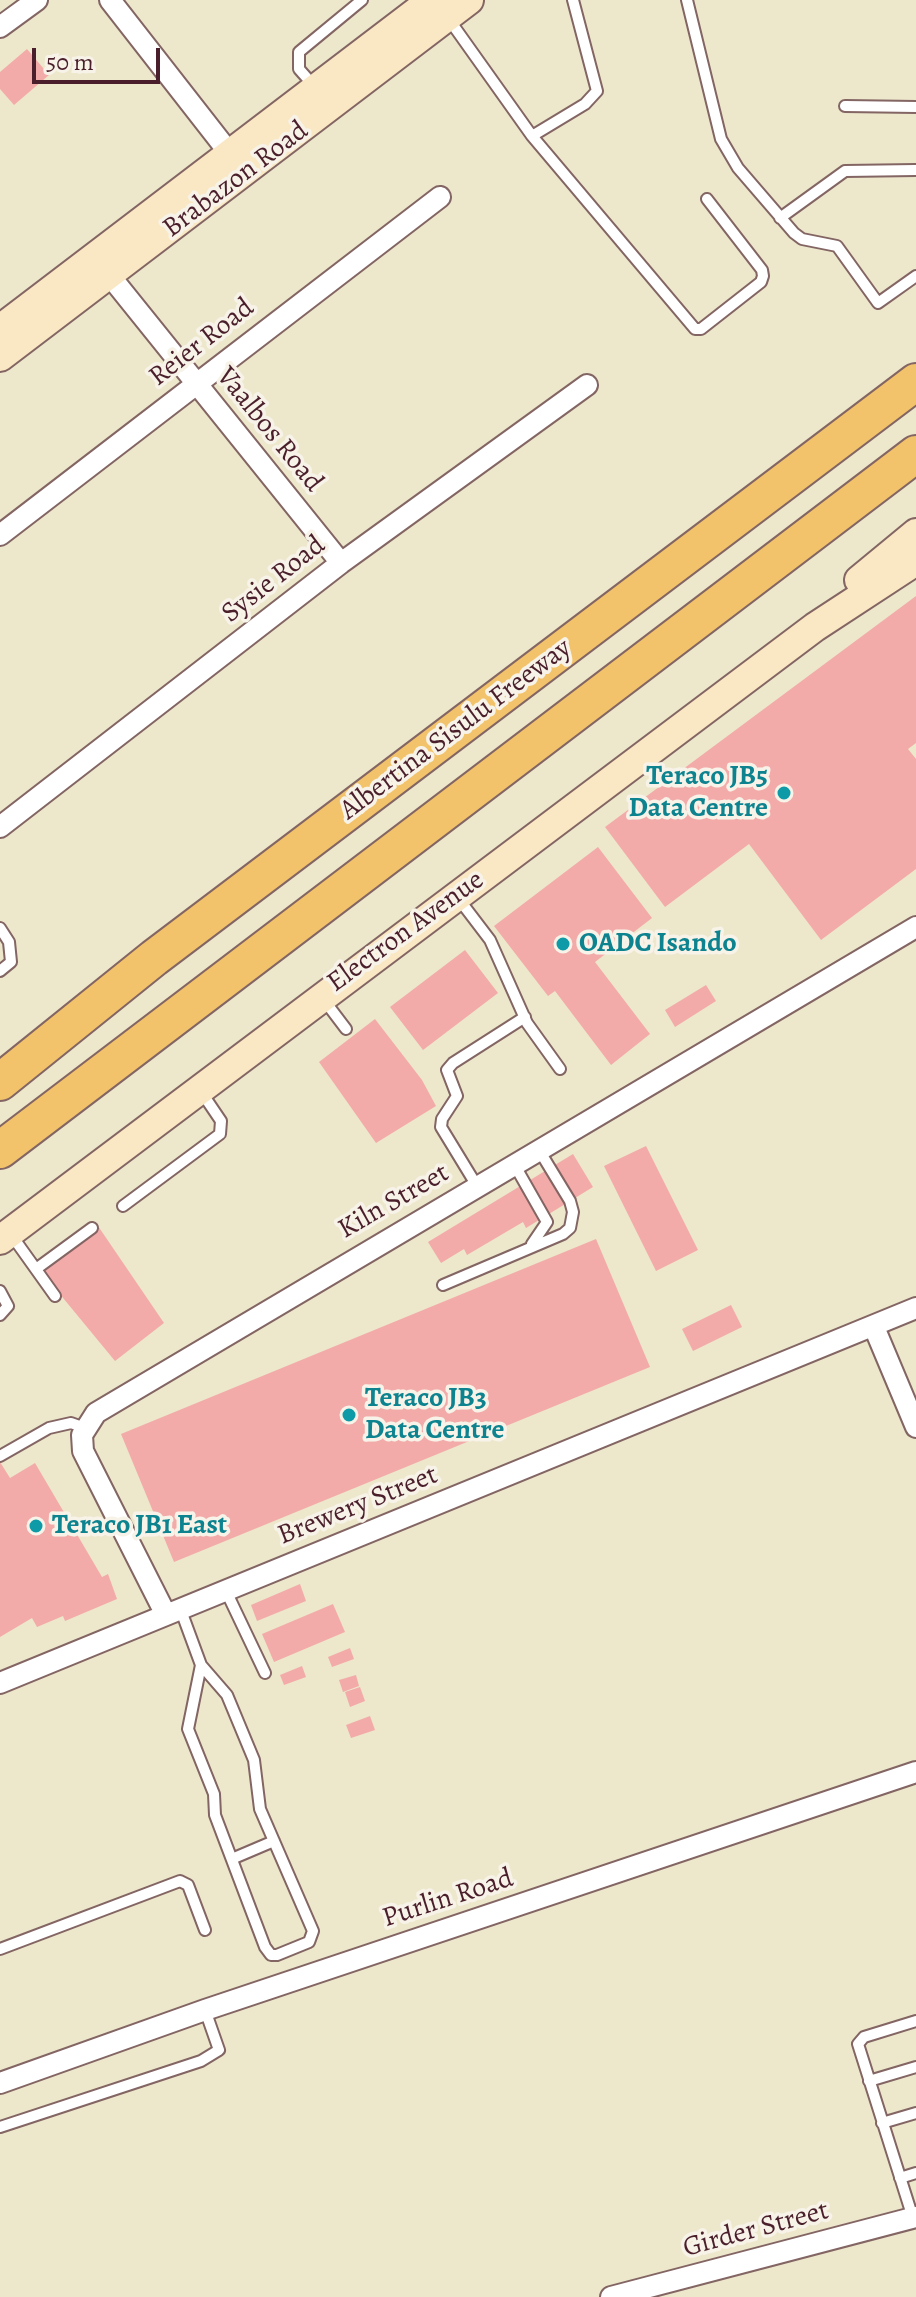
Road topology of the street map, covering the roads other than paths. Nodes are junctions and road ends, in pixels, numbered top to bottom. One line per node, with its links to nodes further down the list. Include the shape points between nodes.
1 (37, 0): 7 (street)
2 (110, 0): 12 (street)
3 (362, 0): 8 (lane, via 299,52 299,69)
4 (573, 0): 11 (lane, via 597,91)
5 (687, 0): 16 (lane, via 721,139)
6 (449, 5): 8 (main road, Brabazon Road); 11 (lane)
7 (0, 27)
8 (318, 96): 12 (main road, Brabazon Road)
9 (845, 106): 10 (lane)
10 (916, 107)
11 (532, 136): 15 (lane, via 695,329 725,311 763,276)
12 (237, 163): 17 (main road, Brabazon Road)
13 (916, 170): 16 (lane, via 845,171)
14 (440, 197): 22 (street, Reier Road)
15 (707, 199)
16 (780, 218): 18 (lane, via 802,239 837,246 878,303)
17 (102, 266): 19 (main road, Brabazon Road); 20 (main road, Brabazon Road); 22 (street, Vaalbos Road)
18 (916, 276)
19 (0, 329)
20 (0, 357)
21 (916, 382): 34 (highway, Albertina Sisulu Freeway)
22 (195, 383): 26 (street, Reier Road); 28 (street, Vaalbos Road)
23 (587, 385): 28 (street, Sysie Road)
24 (916, 454): 40 (highway)
25 (916, 533): 29 (main road, Electron Avenue, via 841,596)
26 (0, 535)
27 (916, 561): 29 (main road, Electron Avenue)
28 (341, 563): 30 (street, Sysie Road)
29 (815, 627): 31 (main road, Electron Avenue)
30 (0, 827)
31 (457, 896): 36 (main road, Electron Avenue); 37 (lane, via 490,940)
32 (916, 927): 45 (street, Kiln Street)
33 (0, 928): 35 (lane, via 9,942 11,962)
34 (154, 958): 39 (highway, via 110,976); 42 (highway, Albertina Sisulu Freeway)
35 (0, 971)
36 (320, 996): 38 (lane); 43 (main road, Electron Avenue)
37 (525, 1017): 41 (lane); 48 (lane, via 447,1070 457,1096 441,1127)
38 (346, 1029)
39 (0, 1053)
40 (117, 1063): 44 (highway); 47 (highway)
41 (560, 1069)
42 (0, 1082)
43 (199, 1088): 49 (lane, via 221,1121 220,1134); 51 (main road, Electron Avenue)
44 (0, 1150)
45 (539, 1150): 46 (street, Kiln Street); 52 (lane, via 570,1201 573,1221 563,1234)
46 (514, 1164): 48 (street, Kiln Street); 52 (lane, via 547,1222)
47 (0, 1175)
48 (477, 1186): 61 (street, Kiln Street, via 104,1406)
49 (123, 1206)
50 (92, 1228): 53 (lane)
51 (5, 1237): 53 (lane)
52 (528, 1249): 54 (lane)
53 (36, 1269): 56 (lane)
54 (443, 1285)
55 (0, 1291): 58 (lane, via 8,1306)
56 (55, 1296)
57 (916, 1308): 59 (street, Brewery Street)
58 (0, 1315)
59 (874, 1327): 60 (street); 63 (street, Brewery Street)
60 (916, 1427)
61 (85, 1428): 62 (lane, via 71,1423 49,1428); 64 (street, via 87,1461)
62 (0, 1456)
63 (226, 1591): 64 (street, Brewery Street); 66 (lane)
64 (173, 1612): 65 (lane); 67 (street, Brewery Street)
65 (201, 1665): 69 (lane, via 227,1695 254,1760 258,1803); 70 (lane, via 187,1727)
66 (265, 1673)
67 (0, 1683)
68 (916, 1772): 73 (street, Purlin Road)
69 (274, 1841): 70 (lane); 70 (lane, via 313,1931 305,1944 277,1955 267,1952)
70 (234, 1858)
71 (205, 1930): 72 (lane, via 188,1885 180,1881)
72 (1, 1946)
73 (205, 2010): 77 (street, Purlin Road); 80 (lane, via 219,2050 201,2061)
74 (916, 2021): 76 (lane, via 860,2039)
75 (916, 2067): 76 (lane)
76 (869, 2081): 79 (lane)
77 (0, 2083)
78 (916, 2113): 79 (lane)
79 (882, 2123): 82 (lane)
80 (0, 2127)
81 (916, 2173): 82 (lane)
82 (900, 2178): 83 (lane)
83 (914, 2217): 84 (street, Girder Street)
84 (611, 2297)

